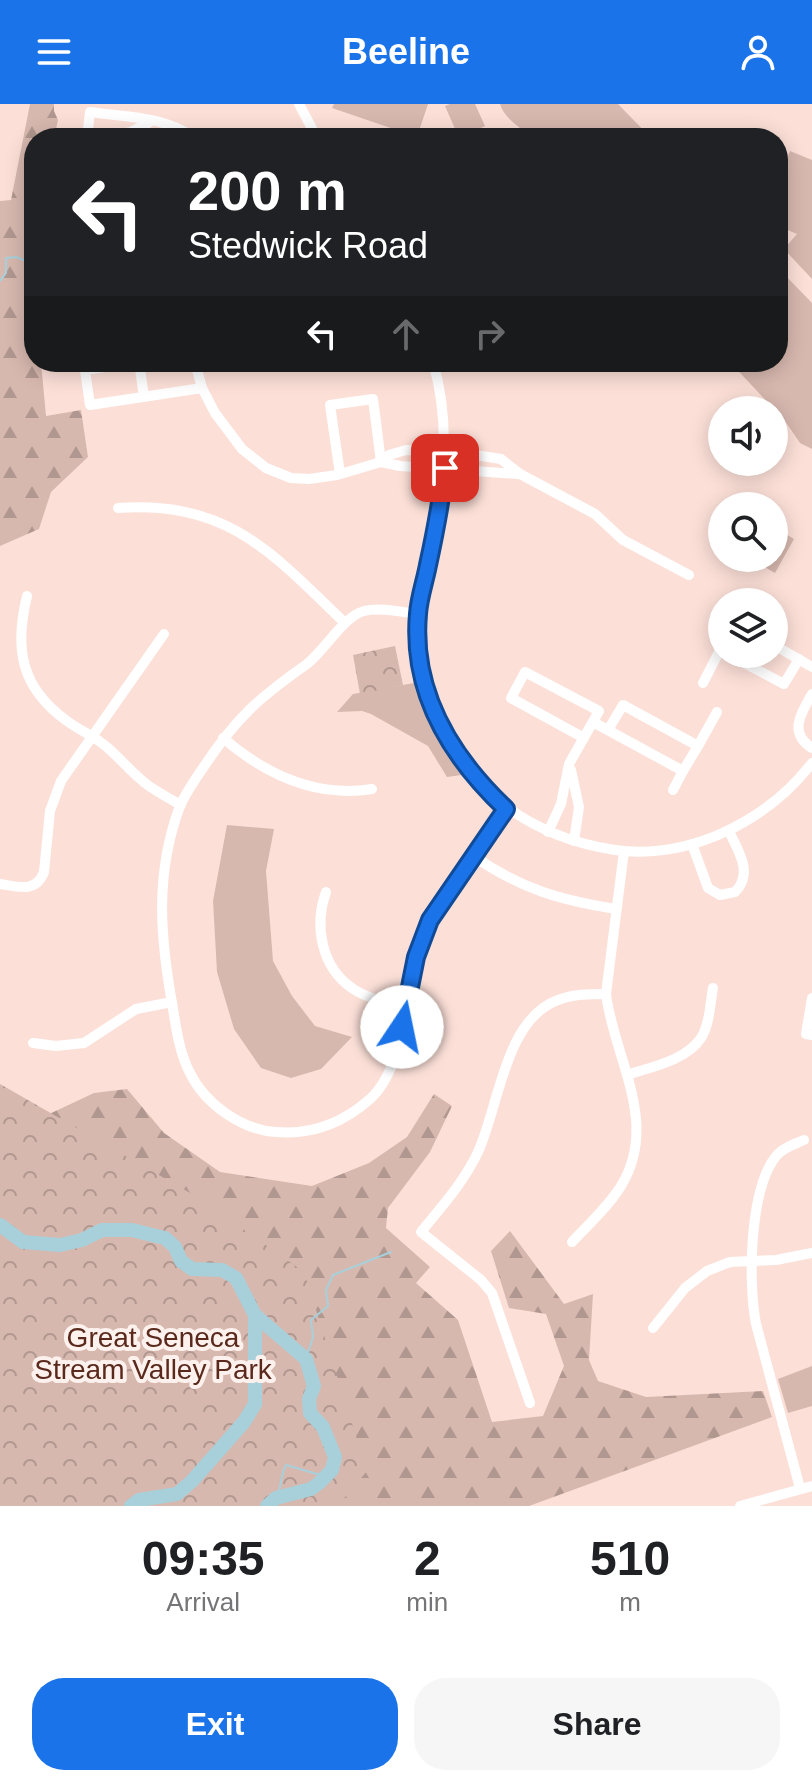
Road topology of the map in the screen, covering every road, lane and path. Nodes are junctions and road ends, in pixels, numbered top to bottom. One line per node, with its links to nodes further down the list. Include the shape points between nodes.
1 (299, 104): 6 (street)
2 (152, 121): 3 (street, via 90,112); 4 (street); 5 (street)
3 (88, 128)
4 (139, 128)
5 (177, 128)
6 (312, 128)
7 (85, 372): 12 (street, via 90,405)
8 (140, 372): 12 (street)
9 (198, 372): 11 (street)
10 (435, 372): 13 (street)
11 (202, 388): 12 (street); 16 (street, via 254,461 291,478)
12 (144, 397)
13 (446, 452): 14 (street, via 406,450); 15 (street); 17 (street, via 501,459)
14 (381, 462): 15 (street); 16 (street); 16 (street, via 373,399 330,405)
15 (445, 468): 17 (street); 21 (street)
16 (340, 474)
17 (520, 474): 19 (street, via 595,514 623,540)
18 (118, 508): 22 (street, via 180,510 254,539)
19 (689, 575)
20 (27, 596): 34 (street, via 20,642 26,673 43,700)
21 (418, 614): 22 (street, via 363,611); 45 (street, via 419,652 434,712 469,772)
22 (345, 623): 35 (street, via 324,650 244,712)
23 (164, 634): 34 (street)
24 (788, 653): 25 (street)
25 (799, 659): 26 (street); 28 (street, via 784,684)
26 (812, 667)
27 (712, 668): 29 (street)
28 (754, 668)
29 (703, 683)
30 (812, 694): 38 (street, via 797,731)
31 (717, 712): 37 (street)
32 (593, 722): 33 (street); 36 (street); 36 (street, via 599,711 525,672 511,698)
33 (608, 730): 37 (street, via 623,705); 41 (street)
34 (91, 736): 44 (street); 52 (street, via 61,781 50,811 41,880 24,888)
35 (223, 738): 42 (street, via 257,764 297,783 330,790); 44 (street)
36 (584, 738): 40 (street)
37 (698, 746): 41 (street)
38 (812, 748)
39 (812, 763): 46 (street, via 775,802)
40 (569, 764): 47 (street, via 561,804); 48 (street, via 579,807)
41 (683, 771): 43 (street)
42 (372, 789)
43 (673, 790)
44 (181, 805): 58 (street, via 161,908)
45 (506, 809): 47 (street); 51 (street)
46 (729, 831): 49 (street); 49 (street, via 745,869 735,892 720,895 708,888)
47 (548, 832): 48 (street)
48 (574, 841): 50 (street)
49 (692, 844): 50 (street)
50 (624, 851): 54 (street)
51 (473, 856): 54 (street, via 547,895); 59 (street, via 430,920)
52 (0, 884)
53 (326, 892): 59 (street, via 320,931 333,968 352,989)
54 (616, 909): 56 (street)
55 (713, 988): 62 (street, via 702,1037 674,1059)
56 (606, 994): 62 (street); 68 (street, via 556,1000 526,1022 478,1151 458,1187 421,1232 492,1293)
57 (812, 998): 60 (street, via 806,1034)
58 (172, 1002): 59 (street, via 177,1035 198,1086 231,1117 286,1133 330,1126 372,1097 388,1077); 61 (street, via 136,1009 84,1043)
59 (405, 1007)
60 (812, 1035)
61 (33, 1043)
62 (627, 1075): 64 (street, via 638,1129 631,1169)
63 (804, 1140): 66 (street, via 785,1148 766,1172)
64 (572, 1242)
65 (812, 1253): 66 (street)
66 (752, 1260): 67 (street, via 707,1271 685,1288); 70 (street, via 756,1324)
67 (653, 1328)
68 (530, 1403)
69 (812, 1486): 70 (street)
70 (800, 1488): 71 (street)
71 (740, 1506)

